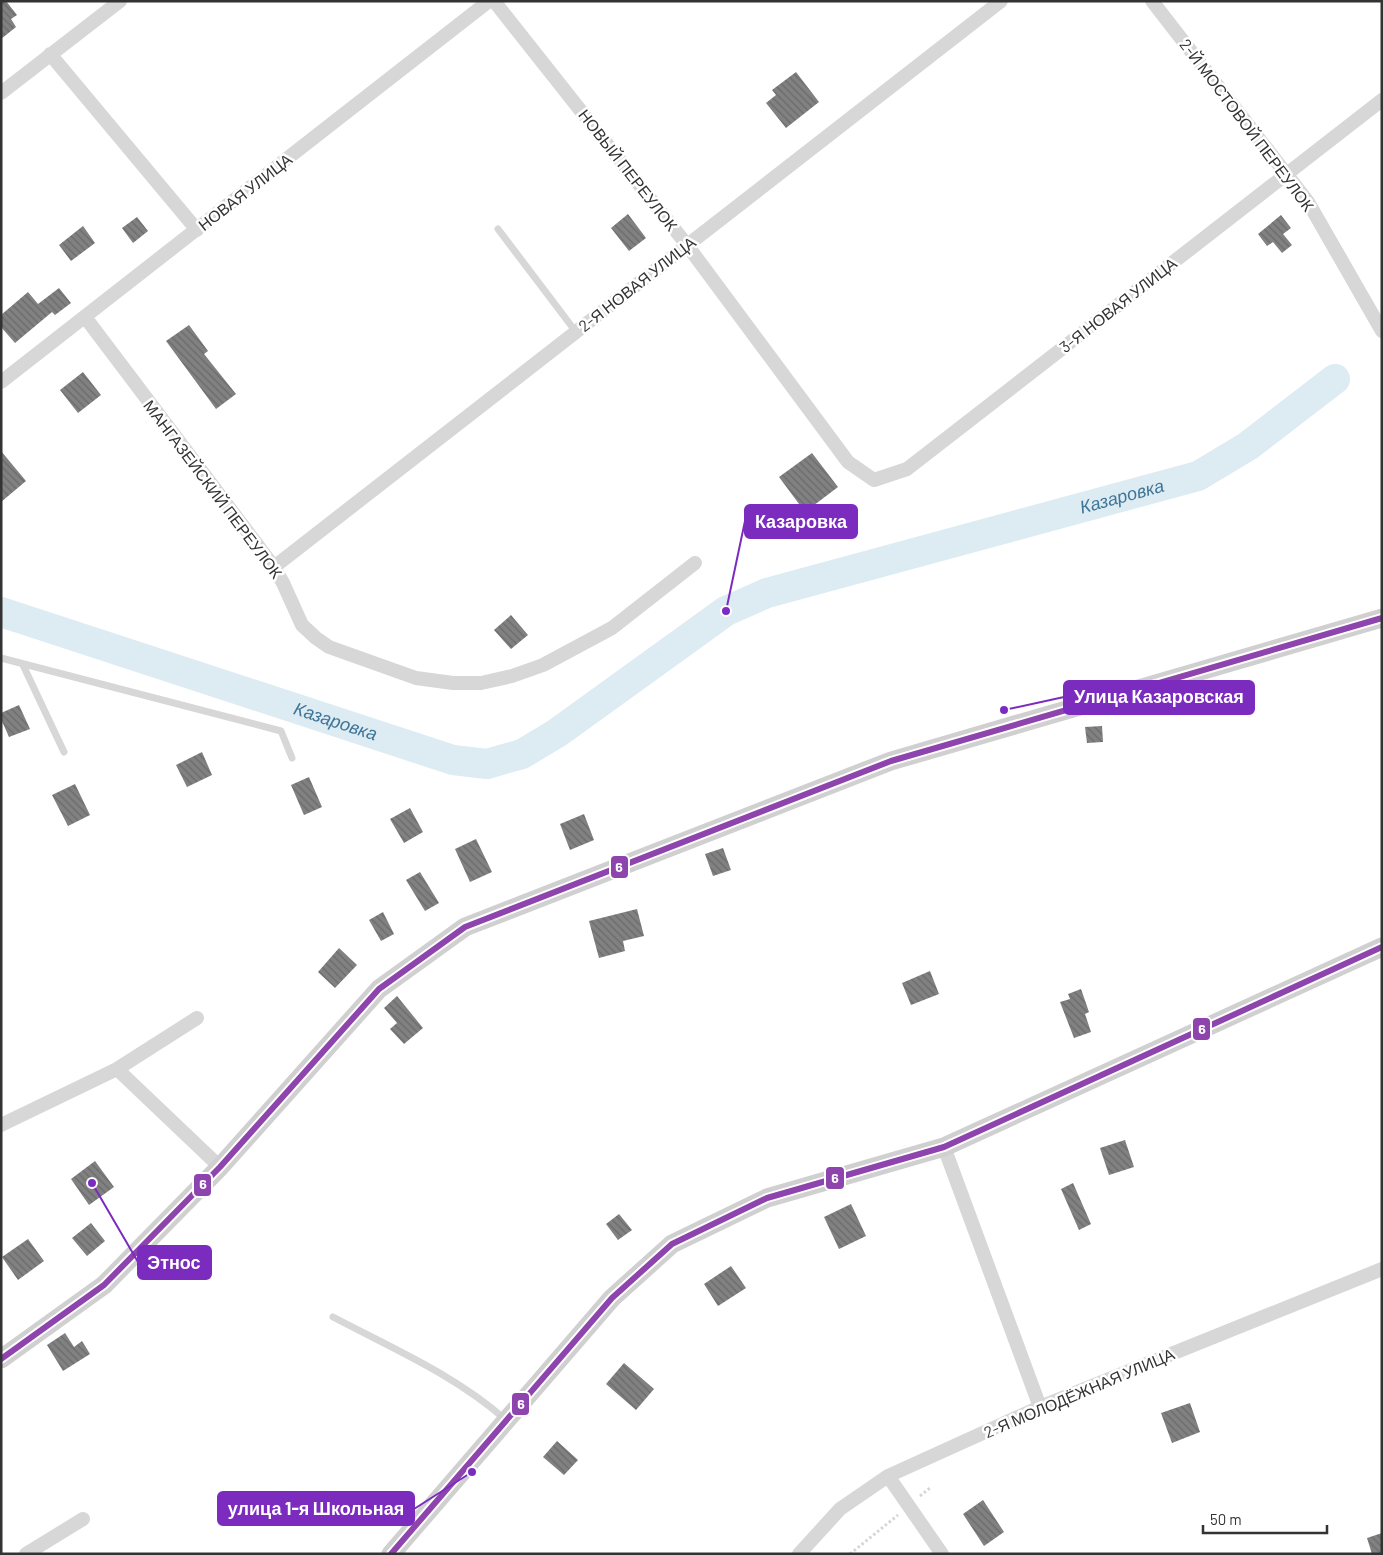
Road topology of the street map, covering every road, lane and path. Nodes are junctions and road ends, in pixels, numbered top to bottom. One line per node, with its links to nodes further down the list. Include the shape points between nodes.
1 (120, 1): 6 (street)
2 (489, 1): 11 (street, НОВАЯ УЛИЦА)
3 (494, 1): 12 (street, НОВЫЙ ПЕРЕУЛОК)
4 (1001, 1): 12 (street, 2-Я НОВАЯ УЛИЦА)
5 (1152, 1): 9 (street, 2-Й МОСТОВОЙ ПЕРЕУЛОК)
6 (50, 54): 7 (street); 11 (street)
7 (1, 93)
8 (1382, 100): 9 (street, 3-Я НОВАЯ УЛИЦА)
9 (1287, 174): 14 (street, 2-Й МОСТОВОЙ ПЕРЕУЛОК, via 1308,202); 17 (street, 3-Я НОВАЯ УЛИЦА, via 906,469 874,480)
10 (498, 229): 15 (lane)
11 (197, 230): 13 (street, НОВАЯ УЛИЦА)
12 (687, 245): 15 (street, 2-Я НОВАЯ УЛИЦА); 17 (street, НОВЫЙ ПЕРЕУЛОК)
13 (85, 317): 16 (street, НОВАЯ УЛИЦА); 19 (street, МАНГАЗЕЙСКИЙ ПЕРЕУЛОК)
14 (1382, 331)
15 (576, 332): 19 (street, 2-Я НОВАЯ УЛИЦА)
16 (1, 382)
17 (848, 462)
18 (695, 563): 19 (street, МАНГАЗЕЙСКИЙ ПЕРЕУЛОК, via 612,628 542,665 481,683 416,678 329,646 302,625)
19 (274, 567)
20 (1382, 618): 30 (street, via 891,761 465,927 379,990)
21 (1, 658): 22 (lane)
22 (23, 664): 23 (lane); 24 (lane, via 280,731)
23 (64, 752)
24 (292, 758)
25 (1382, 947): 29 (street)
26 (197, 1018): 27 (street)
27 (118, 1069): 28 (street); 30 (street)
28 (1, 1125)
29 (944, 1147): 34 (street); 35 (street, via 767,1198 672,1244 612,1298)
30 (220, 1167): 33 (street, via 104,1285)
31 (1382, 1269): 34 (street, 2-Я МОЛОДЁЖНАЯ УЛИЦА)
32 (332, 1317): 35 (lane, via 449,1378)
33 (1, 1359)
34 (1040, 1407): 36 (street, 2-Я МОЛОДЁЖНАЯ УЛИЦА)
35 (506, 1420): 41 (street)
36 (888, 1476): 38 (street); 42 (street, 2-Я МОЛОДЁЖНАЯ УЛИЦА, via 840,1509)
37 (930, 1488): 38 (path)
38 (909, 1506): 43 (path); 44 (street)
39 (83, 1519): 40 (street)
40 (26, 1554)
41 (391, 1554)
42 (799, 1554)
43 (850, 1554)
44 (942, 1554)

